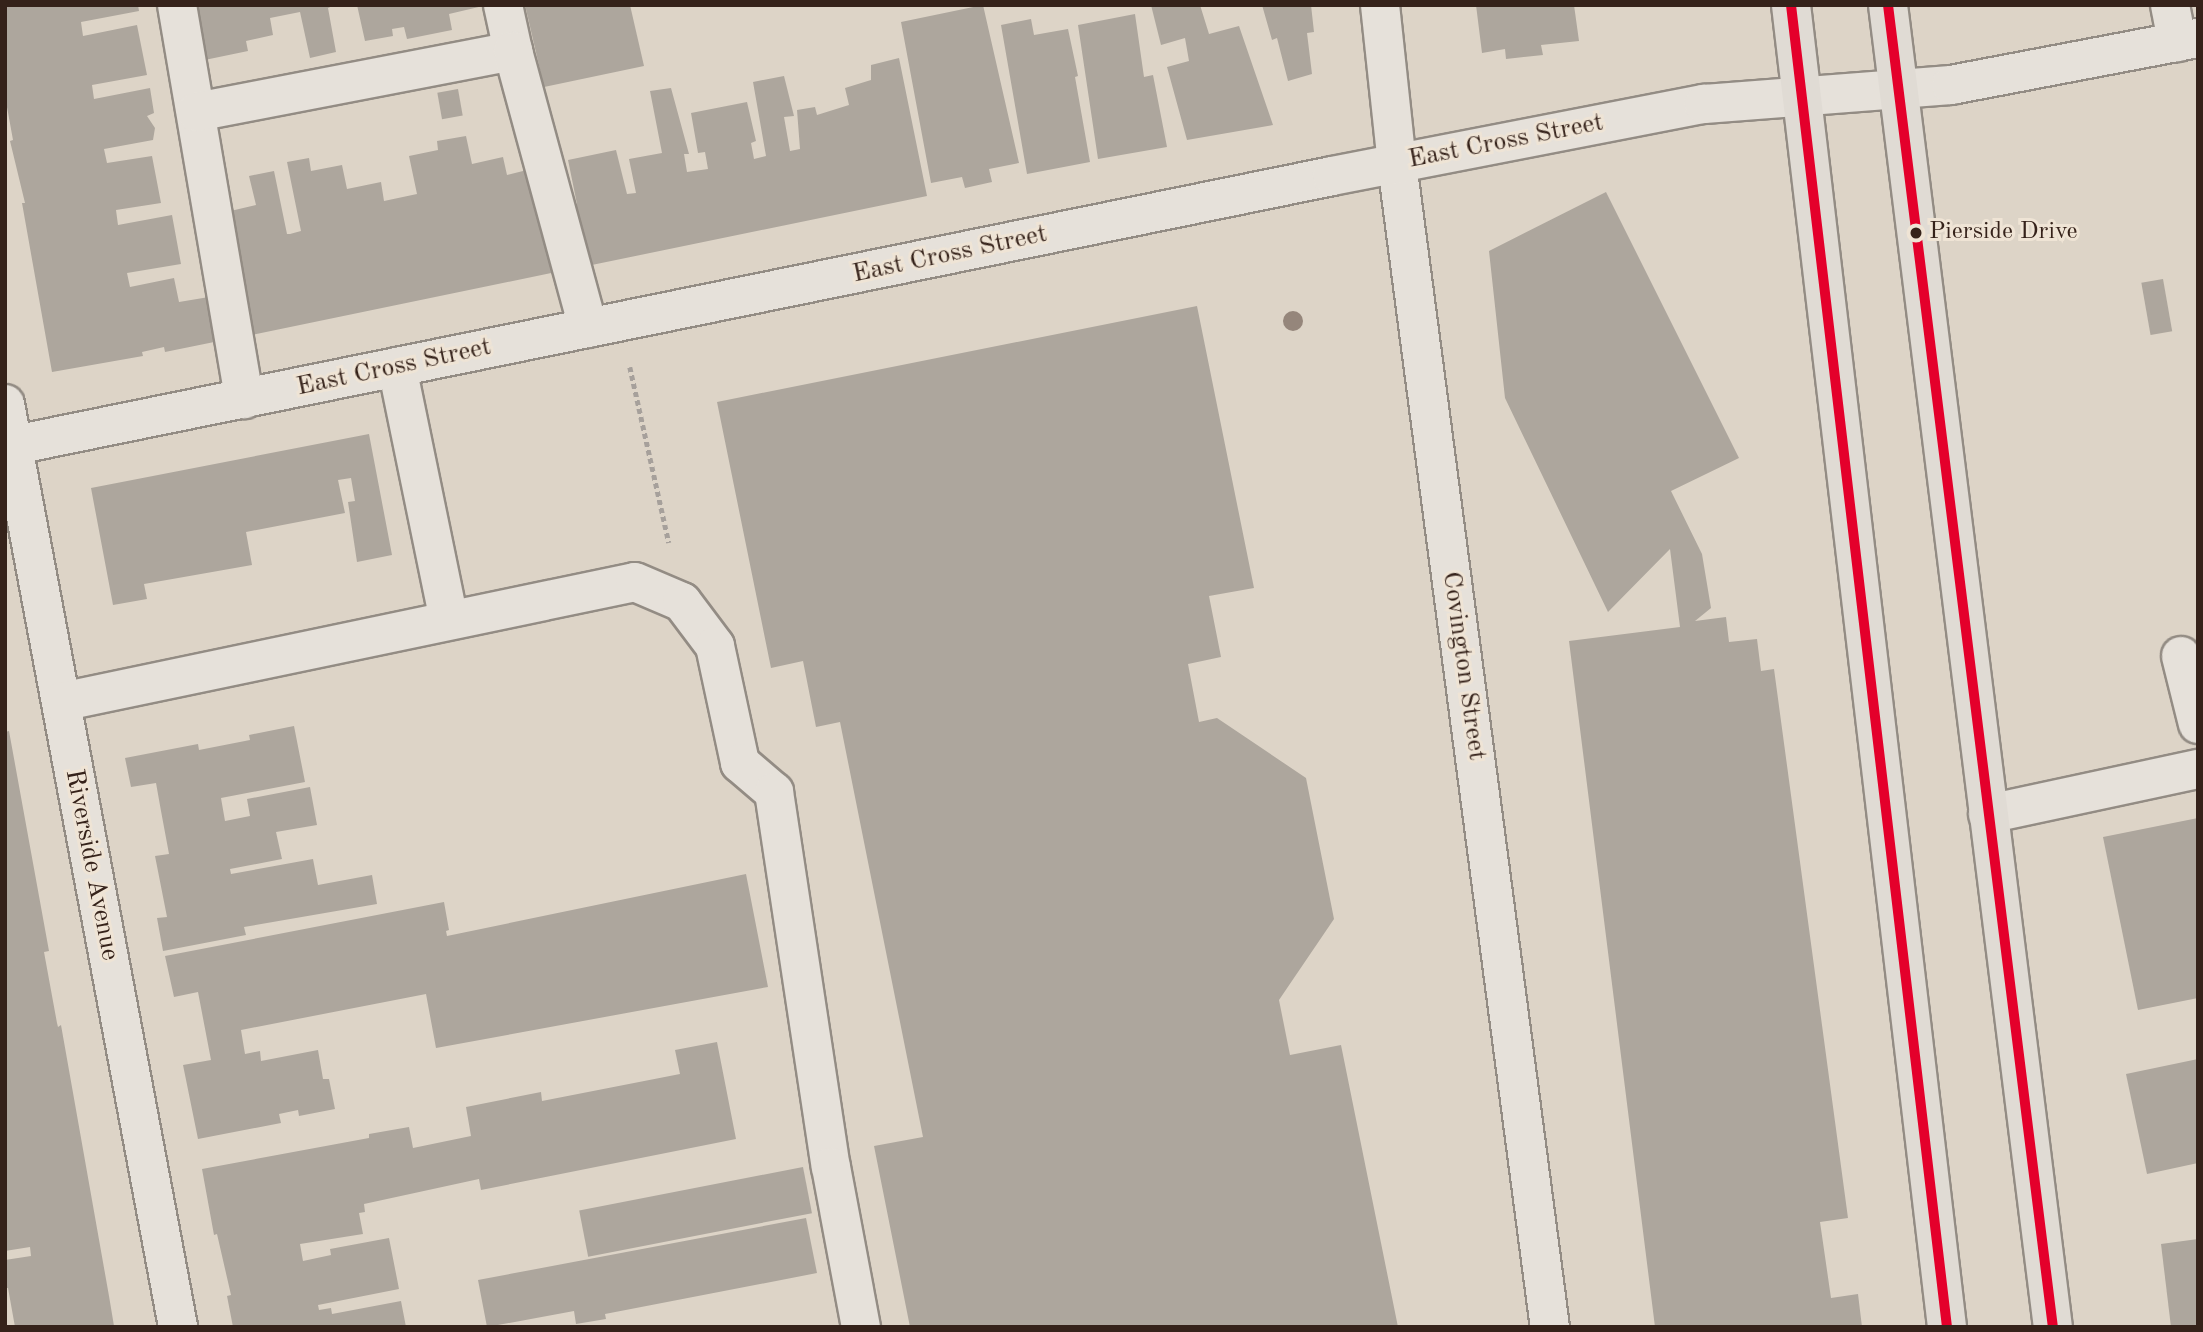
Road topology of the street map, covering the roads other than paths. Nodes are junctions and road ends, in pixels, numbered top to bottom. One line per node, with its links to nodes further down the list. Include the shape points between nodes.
1 (177, 5): 11 (street)
2 (503, 5): 8 (street)
3 (1380, 5): 12 (street, Covington Street)
4 (1791, 5): 10 (main road)
5 (1888, 5): 9 (main road)
6 (2170, 5): 7 (street)
7 (2187, 40): 9 (street, via 1951,85)
8 (513, 51): 11 (street); 13 (street)
9 (1899, 88): 10 (street, East Cross Street); 23 (main road)
10 (1802, 96): 12 (street, East Cross Street, via 1704,104); 27 (main road)
11 (196, 112): 15 (street)
12 (1397, 164): 13 (street, East Cross Street); 26 (street, Covington Street)
13 (604, 325): 14 (street, East Cross Street)
14 (397, 368): 15 (street, East Cross Street); 18 (street)
15 (244, 399): 17 (street, East Cross Street)
16 (5, 404): 17 (street, Riverside Avenue)
17 (9, 446): 20 (street, Riverside Avenue)
18 (449, 620): 20 (street); 25 (street, via 635,582 682,601 715,646 740,763 774,792 831,1167)
19 (2181, 656): 21 (street)
20 (61, 702): 24 (street, Riverside Avenue)
21 (2198, 723)
22 (2198, 769): 23 (street)
23 (1989, 814): 28 (main road)
24 (178, 1327)
25 (861, 1327)
26 (1550, 1327)
27 (1947, 1327)
28 (2053, 1327)

